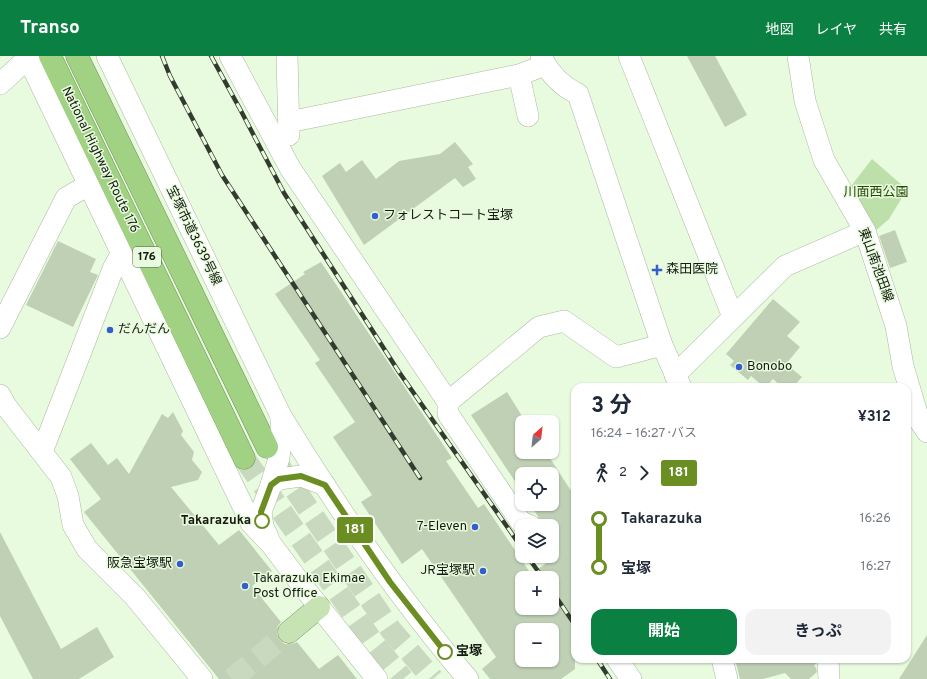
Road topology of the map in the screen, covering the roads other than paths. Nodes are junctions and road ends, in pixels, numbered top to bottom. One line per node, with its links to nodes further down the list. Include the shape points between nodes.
1 (50, 56): 30 (highway, National Highway Route 176 / 176)
2 (77, 56): 28 (highway, National Highway Route 176 / 176)
3 (107, 56): 26 (street, 宝塚市道3639号線)
4 (230, 56): 14 (street)
5 (287, 56): 13 (street)
6 (629, 56): 18 (street)
7 (798, 56): 16 (street, 東山南池田線, via 805,100 824,160)
8 (27, 57): 10 (street); 15 (street)
9 (543, 61): 11 (street); 20 (street, via 555,78 578,94)
10 (3, 74)
11 (519, 74): 12 (street); 13 (street)
12 (528, 116)
13 (288, 122): 14 (street)
14 (290, 168): 24 (street)
15 (88, 184): 17 (street); 19 (street, via 66,198)
16 (865, 231): 18 (street, via 785,266); 22 (street, 東山南池田線, via 896,326)
17 (121, 254): 29 (street, via 113,268); 34 (street, via 251,523)
18 (733, 317): 21 (street)
19 (0, 328)
20 (662, 345): 21 (street); 24 (street, via 616,357 564,320 539,328)
21 (678, 381)
22 (908, 383)
23 (911, 393): 27 (street, 東山南池田線, via 919,420)
24 (448, 402): 33 (street, via 448,414)
25 (2, 405): 29 (street)
26 (280, 416): 31 (street, via 279,458); 32 (street, 宝塚市道3639号線)
27 (927, 432)
28 (267, 447)
29 (42, 452): 40 (street, via 61,477 68,496 73,525 87,549 135,597)
30 (244, 458)
31 (271, 485): 32 (street, via 279,479 301,476); 34 (street, via 261,512 263,527)
32 (325, 485): 42 (street, 宝塚市道3639号線, via 390,582)
33 (519, 519)
34 (271, 544): 35 (street)
35 (319, 607): 36 (main road); 41 (street)
36 (289, 632)
37 (620, 663): 43 (street)
38 (723, 663): 44 (street)
39 (828, 663): 45 (street)
40 (202, 679)
41 (377, 679)
42 (468, 679)
43 (631, 679)
44 (727, 679)
45 (829, 679)

